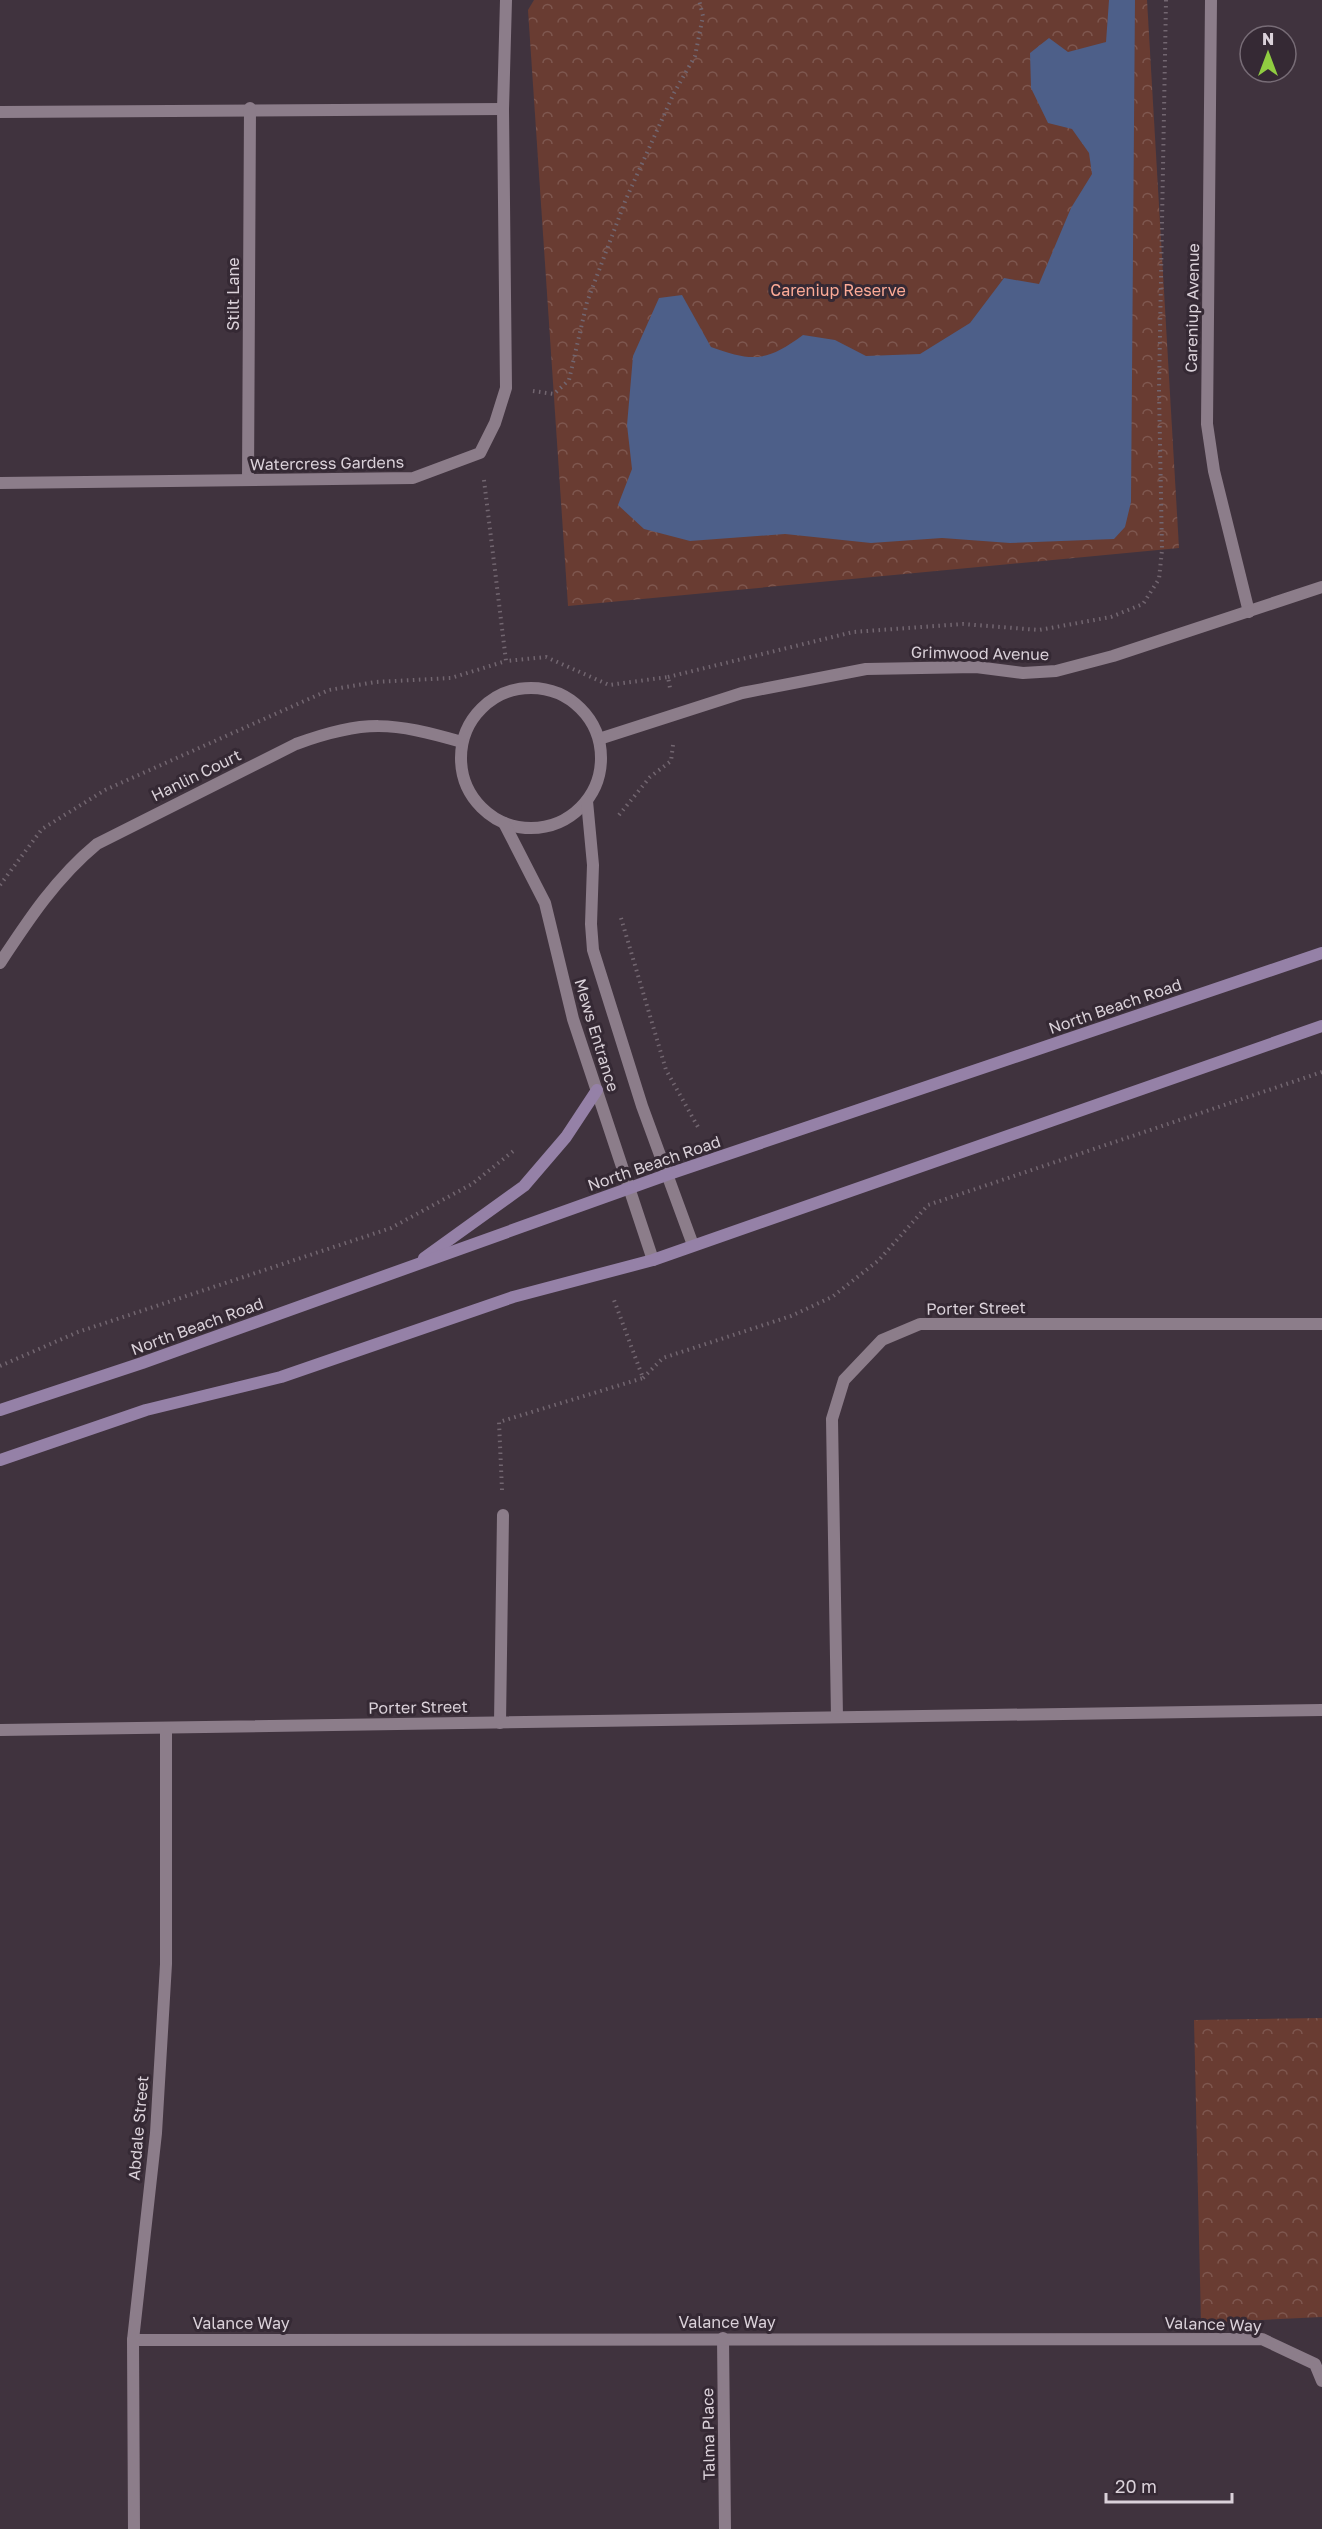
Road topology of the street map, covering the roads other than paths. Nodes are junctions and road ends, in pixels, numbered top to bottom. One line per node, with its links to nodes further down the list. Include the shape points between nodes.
1 (506, 0): 4 (street)
2 (1211, 0): 9 (street, Careniup Avenue, via 1207,424 1214,471)
3 (250, 108): 4 (street); 5 (street); 6 (street, Stilt Lane)
4 (503, 109): 6 (street, Watercress Gardens, via 506,388 480,453 413,478)
5 (0, 112)
6 (248, 480): 7 (street, Watercress Gardens)
7 (0, 483)
8 (1322, 587): 9 (street, Grimwood Avenue)
9 (1249, 612): 10 (street, Grimwood Avenue, via 1056,671 1023,673 976,667 866,669 742,693)
10 (599, 739): 11 (street, via 589,718 573,702 552,691 529,687 486,703 471,720); 12 (street, via 602,760)
11 (462, 742): 13 (street, via 460,761 468,790 486,813); 15 (street, Hanlin Court, via 412,728 366,725 296,744 97,844 69,867)
12 (587, 801): 13 (street, via 570,817 549,826 526,828); 18 (street, Mews Entrance, via 593,865 593,950 639,1096)
13 (504, 823): 17 (street, Mews Entrance, via 545,903 573,1019)
14 (1322, 952): 18 (main road, North Beach Road)
15 (0, 963)
16 (1322, 1026): 20 (main road)
17 (597, 1090): 19 (street, Mews Entrance); 22 (main road, via 524,1186)
18 (669, 1174): 19 (main road, North Beach Road); 20 (street, Mews Entrance)
19 (629, 1189): 21 (street, Mews Entrance); 22 (main road, North Beach Road)
20 (693, 1245): 21 (main road)
21 (653, 1260): 25 (main road, via 513,1297 281,1377 147,1410)
22 (413, 1266): 24 (main road, North Beach Road)
23 (1322, 1324): 28 (street, Porter Street, via 920,1324 882,1340 844,1380 832,1419)
24 (0, 1410)
25 (0, 1460)
26 (503, 1515): 29 (street)
27 (1322, 1710): 28 (street, Porter Street)
28 (837, 1717): 29 (street, Porter Street)
29 (500, 1723): 30 (street, Porter Street)
30 (166, 1728): 31 (street, Porter Street); 33 (street, Abdale Street, via 166,1975 156,2133)
31 (0, 1730)
32 (723, 2338): 33 (street, Valance Way); 34 (street, Valance Way, via 1262,2339); 37 (street, Talma Place)
33 (133, 2340): 36 (street, Abdale Street)
34 (1318, 2360): 35 (street, Valance Way)
35 (1322, 2381)
36 (134, 2529)
37 (725, 2529)

